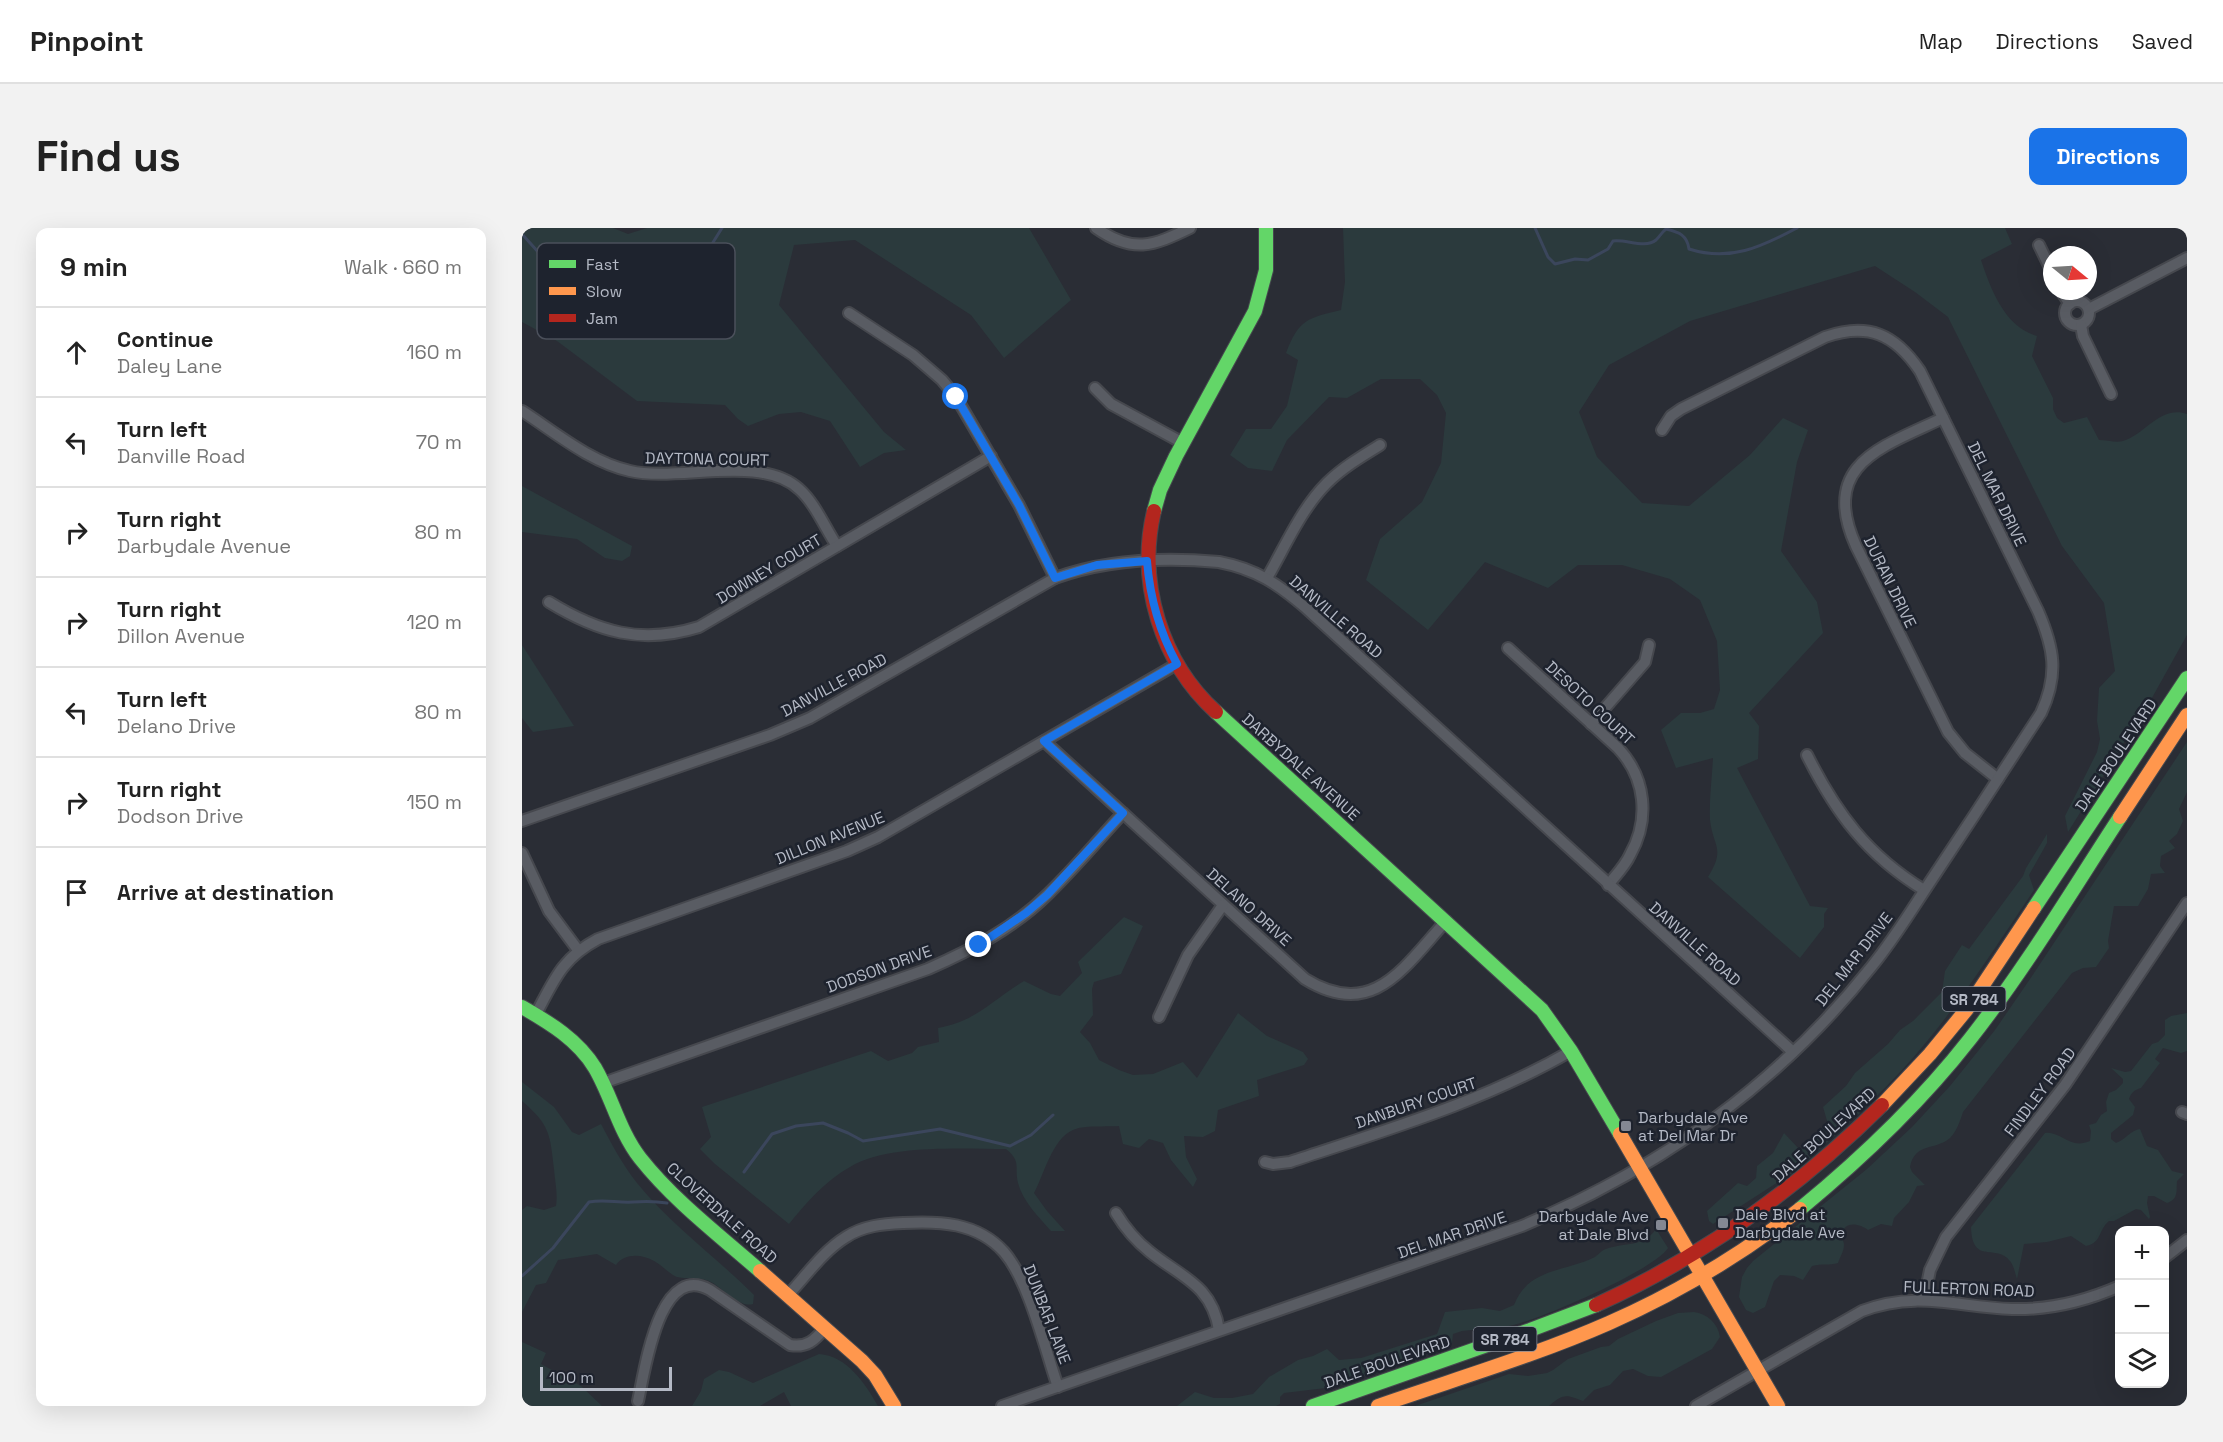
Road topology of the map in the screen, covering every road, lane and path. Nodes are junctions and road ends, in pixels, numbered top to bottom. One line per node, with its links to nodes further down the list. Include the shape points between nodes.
1 (1096, 228): 2 (street, via 1123,242 1148,244)
2 (1190, 228)
3 (1266, 228): 17 (main road, DARBYDALE AVENUE, via 1266,278 1258,303)
4 (2039, 245): 5 (street)
5 (2043, 253)
6 (2187, 258): 9 (street)
7 (2067, 300): 8 (street)
8 (2070, 304): 9 (street, via 2080,302); 11 (street, via 2065,313 2067,319)
9 (2089, 309): 11 (street, via 2088,319)
10 (849, 313): 19 (street, via 913,355 942,380)
11 (2081, 325): 13 (street)
12 (1095, 388): 17 (street, via 1111,404)
13 (2111, 394)
14 (522, 411): 20 (street, DAYTONA COURT, via 618,468 648,473 754,471 779,476 805,495)
15 (1942, 418): 16 (street, DEL MAR DRIVE, via 1920,371 1902,349 1884,335 1849,330 1825,337 1681,409); 33 (street, DEL MAR DRIVE, via 2038,610 2051,646 2053,673 2047,699); 33 (street, DURAN DRIVE, via 1879,448 1861,463 1848,485 1845,519 1948,732 1965,753)
16 (1662, 430)
17 (1183, 442): 21 (main road, DARBYDALE AVENUE, via 1155,503)
18 (1380, 445): 23 (street, via 1337,474 1318,493)
19 (991, 456): 20 (street, DOWNEY COURT); 22 (street)
20 (837, 546): 24 (street, DOWNEY COURT, via 710,622 686,631 643,635 606,630)
21 (1147, 561): 22 (street, DANVILLE ROAD, via 1097,565); 23 (street, DANVILLE ROAD, via 1219,562); 27 (main road, DARBYDALE AVENUE, via 1156,616)
22 (1055, 578): 35 (street, DANVILLE ROAD, via 810,718)
23 (1268, 578): 37 (street, DANVILLE ROAD, via 1306,608)
24 (549, 603)
25 (1649, 645): 30 (street, via 1645,662)
26 (1508, 648): 30 (street, DESOTO COURT)
27 (1177, 664): 31 (street, DILLON AVENUE); 41 (main road, DARBYDALE AVENUE, via 1209,705)
28 (2187, 678): 54 (main road, DALE BOULEVARD / SR 784, via 1994,970 1937,1047 1834,1153 1762,1210)
29 (2187, 715): 55 (main road, SR 784, via 2007,990 1948,1068 1847,1171 1764,1235)
30 (1591, 724): 37 (street, DESOTO COURT, via 1626,757 1642,795 1643,819 1635,846)
31 (1044, 741): 34 (street, DELANO DRIVE); 42 (street, DILLON AVENUE, via 864,844 598,939)
32 (1807, 755): 38 (street, via 1833,803 1859,838 1889,866)
33 (1998, 779): 38 (street, DEL MAR DRIVE)
34 (1123, 813): 40 (street, DELANO DRIVE); 48 (street, DODSON DRIVE, via 1040,901 1003,930 954,958)
35 (522, 821)
36 (522, 853): 42 (street, via 549,910)
37 (1608, 885): 47 (street, DANVILLE ROAD)
38 (1924, 890): 47 (street, DEL MAR DRIVE, via 1872,966)
39 (2187, 903): 58 (street, FINDLEY ROAD, via 2072,1076 1946,1237 1933,1262)
40 (1223, 905): 41 (street, DELANO DRIVE, via 1305,979 1326,991 1348,995 1369,992 1390,980); 45 (street, via 1188,955)
41 (1446, 921): 46 (main road, DARBYDALE AVENUE, via 1542,1011)
42 (578, 950): 44 (street, DILLON AVENUE, via 559,971)
43 (522, 1008): 44 (main road, CLOVERDALE ROAD)
44 (536, 1014): 48 (main road, CLOVERDALE ROAD, via 572,1040)
45 (1159, 1017)
46 (1571, 1051): 49 (street, DANBURY COURT, via 1510,1084 1455,1106 1290,1162); 50 (main road, DARBYDALE AVENUE)
47 (1793, 1052): 50 (street, DEL MAR DRIVE, via 1729,1108)
48 (603, 1083): 57 (main road, CLOVERDALE ROAD, via 627,1137 656,1177 687,1209)
49 (1265, 1162)
50 (1640, 1170): 54 (main road, DARBYDALE AVENUE); 60 (street, DEL MAR DRIVE, via 1522,1226)
51 (1116, 1213): 60 (street, via 1142,1246 1202,1291 1215,1313)
52 (2187, 1240): 53 (street)
53 (2169, 1254)
54 (1691, 1256): 55 (main road, DARBYDALE AVENUE); 66 (main road, DALE BOULEVARD / SR 784, via 1578,1312)
55 (1702, 1275): 61 (main road, DARBYDALE AVENUE); 67 (main road, SR 784, via 1641,1308 1567,1340)
56 (2115, 1288): 58 (street, FULLERTON ROAD, via 2068,1303 2021,1309)
57 (788, 1295): 59 (main road, CLOVERDALE ROAD); 62 (street, DUNBAR LANE, via 833,1246 853,1233 900,1223 932,1221 960,1225 988,1238 1015,1269)
58 (1923, 1300): 61 (street, FULLERTON ROAD, via 1891,1302 1862,1311)
59 (825, 1328): 63 (street, via 809,1344 790,1345 710,1290 699,1285 686,1286 672,1295 663,1312); 64 (main road, CLOVERDALE ROAD, via 875,1375)
60 (1219, 1330): 62 (street, DEL MAR DRIVE)
61 (1758, 1371): 68 (street, FULLERTON ROAD); 69 (main road, DARBYDALE AVENUE)
62 (1058, 1387): 65 (street, DEL MAR DRIVE)
63 (638, 1401)
64 (894, 1406)
65 (1002, 1406)
66 (1313, 1406)
67 (1378, 1406)
68 (1696, 1406)
69 (1778, 1406)

